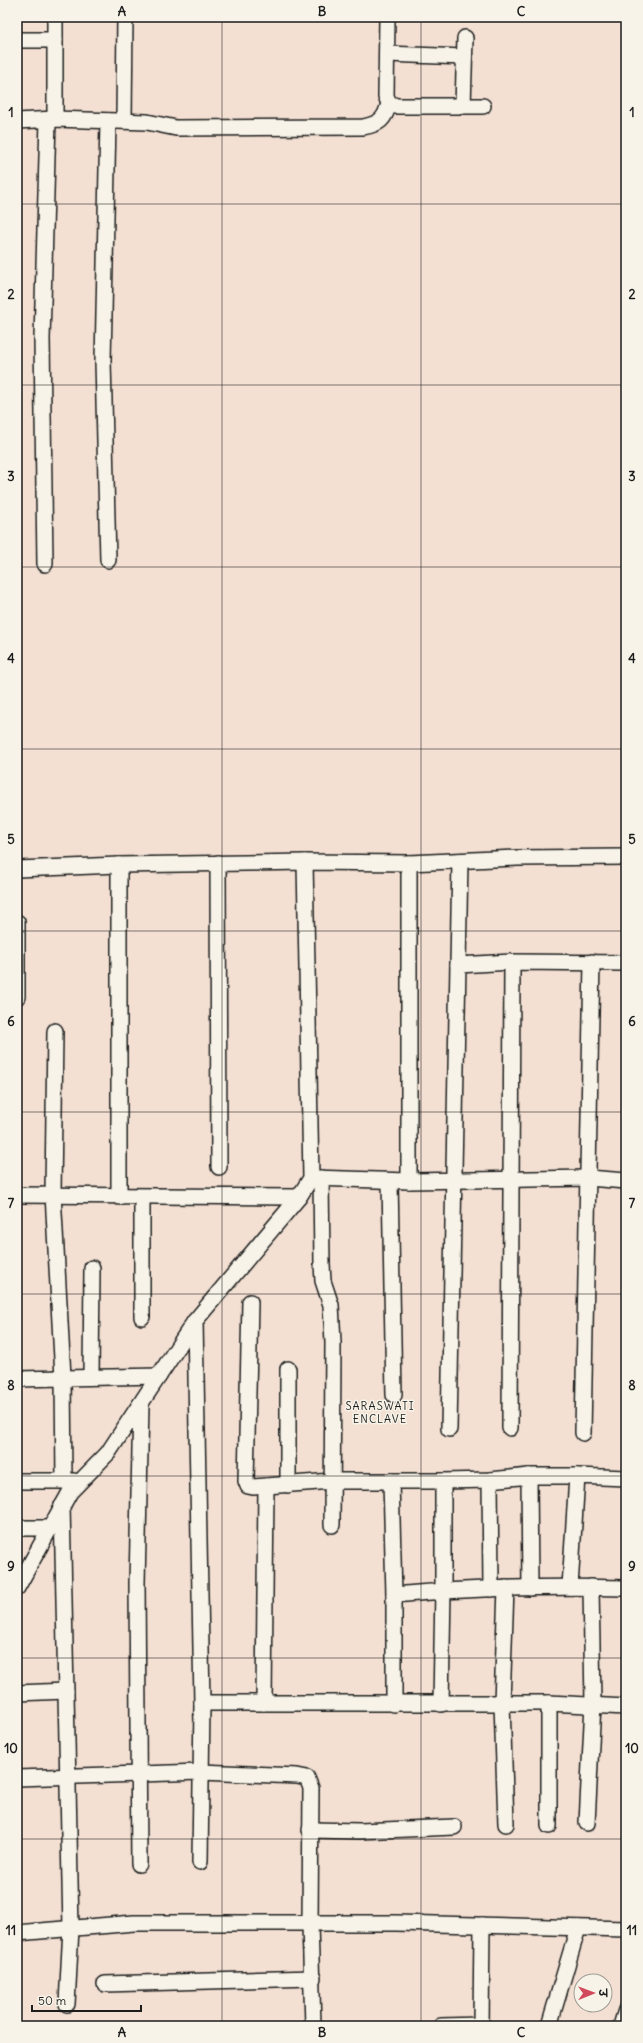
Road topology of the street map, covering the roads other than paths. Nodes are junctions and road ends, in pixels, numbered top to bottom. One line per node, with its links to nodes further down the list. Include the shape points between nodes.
1 (55, 17): 6 (street)
2 (125, 17): 15 (street)
3 (387, 17): 7 (street)
4 (465, 38): 8 (street)
5 (17, 40): 6 (street)
6 (55, 40): 12 (street)
7 (387, 54): 8 (street); 9 (street, via 386,96)
8 (464, 57): 10 (street)
9 (389, 103): 10 (street, via 396,106); 15 (street, via 382,120 363,127 176,128)
10 (463, 106): 11 (street)
11 (484, 106)
12 (52, 120): 13 (street); 14 (street); 17 (street, via 42,339)
13 (17, 121)
14 (108, 121): 15 (street); 16 (street, via 103,361)
15 (124, 121)
16 (108, 560)
17 (45, 564)
18 (626, 857): 19 (street)
19 (460, 861): 22 (street); 29 (street)
20 (304, 862): 21 (street); 22 (street); 33 (street)
21 (218, 863): 23 (street); 32 (street)
22 (409, 863): 37 (street)
23 (119, 865): 24 (street); 42 (street)
24 (17, 869)
25 (17, 922): 30 (street)
26 (512, 962): 27 (street); 29 (street); 35 (street)
27 (592, 962): 28 (street); 34 (street)
28 (626, 962)
29 (458, 966): 38 (street)
30 (17, 997)
31 (55, 1031): 40 (street)
32 (219, 1167)
33 (316, 1178): 36 (street); 44 (street); 65 (street, via 323,1281 331,1305 332,1320)
34 (588, 1178): 35 (street); 39 (street); 58 (street)
35 (512, 1179): 38 (street); 56 (street)
36 (390, 1181): 37 (street); 54 (street)
37 (409, 1181): 38 (street)
38 (454, 1181): 57 (street)
39 (626, 1181)
40 (53, 1194): 41 (street); 42 (street); 51 (street)
41 (17, 1195)
42 (119, 1197): 43 (street)
43 (142, 1197): 44 (street); 47 (street)
44 (299, 1197): 48 (street)
45 (92, 1268): 52 (street)
46 (250, 1302): 70 (street, via 246,1481 248,1486)
47 (142, 1317)
48 (195, 1321): 50 (street); 86 (street)
49 (288, 1369): 69 (street)
50 (159, 1376): 52 (street); 55 (street)
51 (63, 1377): 52 (street); 53 (street); 63 (street)
52 (91, 1377)
53 (17, 1379)
54 (394, 1395)
55 (141, 1405): 64 (street, via 108,1453); 95 (street, via 137,1583)
56 (510, 1428)
57 (449, 1429)
58 (583, 1433)
59 (529, 1476): 60 (street); 62 (street); 79 (street)
60 (577, 1476): 61 (street); 76 (street)
61 (626, 1478)
62 (490, 1480): 67 (street); 81 (street)
63 (64, 1481): 64 (street); 68 (street)
64 (81, 1481): 71 (street)
65 (332, 1481): 66 (street); 69 (street); 72 (street)
66 (391, 1481): 67 (street); 83 (street)
67 (443, 1481): 82 (street)
68 (17, 1482)
69 (288, 1485): 70 (street)
70 (266, 1486): 87 (street)
71 (62, 1505): 74 (street); 84 (street)
72 (332, 1525)
73 (17, 1528): 74 (street)
74 (49, 1528): 75 (street)
75 (18, 1584)
76 (570, 1587): 77 (street); 79 (street)
77 (591, 1587): 80 (street); 92 (street)
78 (506, 1588): 79 (street); 81 (street); 88 (street)
79 (530, 1588)
80 (626, 1588)
81 (491, 1589): 82 (street)
82 (444, 1590): 83 (street); 91 (street)
83 (394, 1595): 90 (street)
84 (66, 1692): 85 (street); 96 (street)
85 (17, 1693)
86 (202, 1703): 87 (street); 94 (street)
87 (264, 1703): 90 (street)
88 (502, 1703): 89 (street); 91 (street); 99 (street)
89 (549, 1703): 92 (street); 100 (street)
90 (394, 1704): 91 (street)
91 (441, 1704)
92 (592, 1704): 93 (street); 98 (street)
93 (626, 1708)
94 (201, 1772): 95 (street); 102 (street, via 308,1778); 103 (street)
95 (138, 1774): 96 (street); 104 (street)
96 (68, 1776): 97 (street); 107 (street)
97 (17, 1778)
98 (587, 1823)
99 (506, 1824)
100 (549, 1826)
101 (454, 1827): 102 (street, via 360,1831)
102 (310, 1830): 105 (street)
103 (200, 1862)
104 (139, 1864)
105 (310, 1924): 106 (street); 107 (street, via 134,1923); 111 (street)
106 (482, 1925): 108 (street); 115 (street)
107 (71, 1928): 110 (street); 113 (street)
108 (578, 1928): 109 (street); 118 (street)
109 (626, 1929)
110 (17, 1933)
111 (313, 1978): 112 (street); 116 (street)
112 (105, 1984)
113 (67, 2004)
114 (626, 2010): 119 (street)
115 (481, 2025): 117 (street)
116 (314, 2026)
117 (441, 2026)
118 (549, 2026)
119 (621, 2026)

